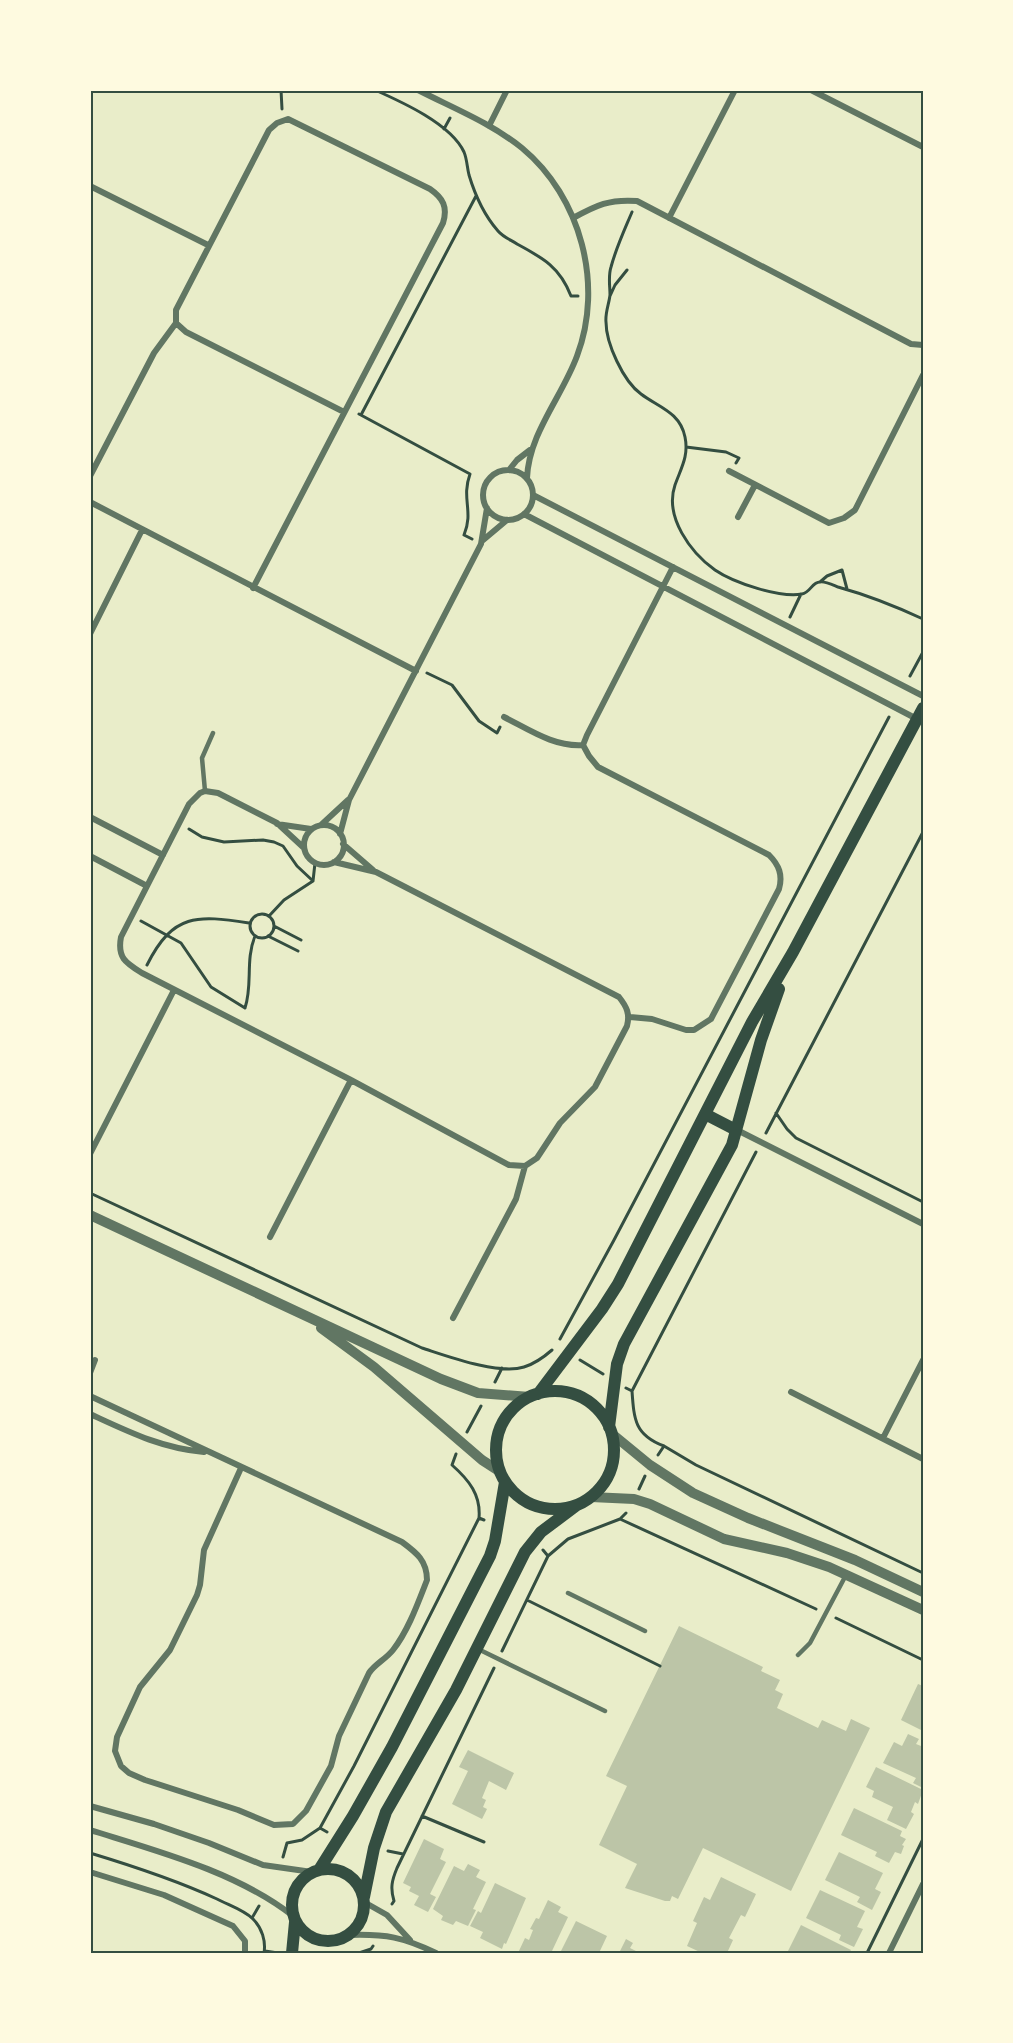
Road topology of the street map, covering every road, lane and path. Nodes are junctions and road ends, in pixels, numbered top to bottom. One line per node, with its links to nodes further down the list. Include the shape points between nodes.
1 (281, 90): 7 (path)
2 (375, 90): 11 (path, via 413,109 459,144)
3 (418, 90): 8 (street)
4 (507, 90): 8 (street)
5 (735, 90): 14 (street)
6 (811, 90): 9 (street)
7 (282, 121): 15 (street, via 269,130); 22 (street, via 296,122 430,189 445,205 443,223)
8 (489, 126): 13 (street, via 536,161)
9 (923, 147)
10 (90, 186): 15 (street)
11 (476, 196): 17 (path, via 500,234 556,269 571,296); 23 (path)
12 (638, 201): 13 (street, via 602,203); 14 (street); 18 (path, via 610,271)
13 (573, 218): 17 (street, via 583,245)
14 (669, 218): 20 (street, via 912,344)
15 (208, 245): 19 (street, via 176,310)
16 (627, 270): 18 (path)
17 (589, 297): 18 (path); 25 (street, via 578,356)
18 (609, 297): 24 (path, via 606,321 620,368 640,394 670,412 685,435)
19 (176, 323): 22 (street, via 186,332); 28 (street, via 154,353)
20 (923, 345)
21 (923, 375): 30 (street, via 855,510 844,518 829,523)
22 (346, 410): 23 (path); 42 (street)
23 (361, 415): 38 (path, via 470,474 465,499 469,523 464,535)
24 (686, 447): 27 (path, via 726,452 739,458); 44 (path, via 674,486 673,504 684,538 716,570 743,584 767,592)
25 (531, 449): 26 (street); 29 (street)
26 (509, 470): 29 (street); 33 (street, via 497,472 485,485)
27 (729, 471): 30 (street)
28 (90, 476)
29 (527, 478): 31 (street)
30 (755, 485): 35 (street)
31 (533, 495): 34 (street); 39 (street)
32 (90, 502): 37 (street)
33 (487, 508): 36 (street); 38 (street)
34 (524, 514): 36 (street); 41 (street)
35 (738, 517)
36 (507, 520): 38 (street)
37 (142, 530): 42 (street); 47 (street)
38 (482, 542): 49 (street)
39 (673, 567): 41 (street); 46 (street)
40 (820, 582): 43 (path); 43 (path, via 842,570); 44 (path)
41 (663, 586): 52 (street); 56 (street)
42 (254, 588): 49 (street)
43 (847, 589): 45 (path)
44 (801, 594): 46 (path)
45 (923, 619)
46 (785, 626): 50 (street)
47 (90, 634)
48 (923, 652): 50 (path)
49 (416, 671): 54 (path, via 452,685 479,721 497,733); 58 (street)
50 (904, 687): 51 (street)
51 (923, 696)
52 (894, 707): 53 (street); 107 (path, via 556,1346 532,1364)
53 (920, 714): 84 (main road)
54 (504, 717): 56 (street, via 554,742)
55 (213, 734): 57 (lane, via 202,758)
56 (583, 746): 88 (street, via 598,767 769,855 777,863 782,879 711,1019 694,1030 686,1030 652,1019)
57 (205, 791): 60 (street, via 189,804); 61 (street, via 218,793)
58 (349, 800): 62 (street); 65 (street)
59 (90, 817): 68 (street)
60 (180, 823): 68 (street); 73 (path, via 202,837 224,843 274,842)
61 (277, 824): 63 (street); 67 (street)
62 (321, 825): 63 (street); 65 (street)
63 (311, 829): 67 (street)
64 (923, 832): 91 (path)
65 (340, 834): 66 (street)
66 (343, 844): 70 (street); 72 (street)
67 (304, 848): 71 (street)
68 (163, 855): 74 (street)
69 (90, 856): 74 (street)
70 (334, 862): 71 (street); 72 (street)
71 (315, 863): 73 (path)
72 (375, 872): 88 (street, via 619,997)
73 (313, 881): 76 (path, via 284,900)
74 (147, 886): 75 (street)
75 (132, 916): 79 (path); 85 (street, via 119,947 128,964)
76 (269, 916): 77 (path, via 257,914); 78 (path)
77 (249, 923): 79 (path, via 198,918 183,922); 80 (path)
78 (274, 926): 81 (path); 82 (path)
79 (168, 934): 85 (path); 87 (path, via 181,943 211,987)
80 (255, 936): 81 (path); 87 (path)
81 (268, 936): 83 (path)
82 (301, 940)
83 (298, 951)
84 (794, 952): 92 (main road, via 752,1022); 93 (main road, via 766,1023)
85 (142, 973): 86 (street)
86 (174, 990): 89 (street); 95 (street)
87 (245, 1008): 89 (path)
88 (630, 1017): 96 (street, via 595,1087 561,1123 537,1158)
89 (238, 1023): 90 (street)
90 (351, 1080): 96 (street, via 509,1165); 101 (street)
91 (777, 1113): 94 (path); 98 (path, via 796,1138)
92 (705, 1114): 93 (main road); 104 (main road, via 618,1284)
93 (736, 1130): 94 (street); 109 (main road, via 702,1202 633,1323 617,1364)
94 (761, 1142): 100 (street); 110 (path)
95 (90, 1154)
96 (525, 1166): 103 (street, via 516,1199)
97 (90, 1193): 107 (path, via 422,1348 464,1362)
98 (923, 1202)
99 (90, 1215): 102 (street)
100 (923, 1224)
101 (270, 1237)
102 (298, 1312): 111 (street, via 441,1379 478,1393); 118 (street, via 374,1367)
103 (453, 1318)
104 (568, 1353): 109 (path); 113 (main road)
105 (96, 1360): 108 (street)
106 (923, 1360): 117 (street)
107 (502, 1368): 111 (path)
108 (90, 1373)
109 (615, 1381): 110 (path); 116 (main road)
110 (632, 1391): 119 (path, via 640,1430 649,1441)
111 (489, 1392): 113 (street); 118 (path)
112 (791, 1392): 117 (street)
113 (534, 1395): 116 (main road, via 552,1391 580,1396 597,1409); 124 (main road, via 515,1406 497,1436 496,1454)
114 (90, 1396): 120 (street)
115 (90, 1414): 120 (street, via 147,1440)
116 (610, 1430): 122 (street); 125 (main road, via 613,1461 609,1474)
117 (884, 1438): 121 (street)
118 (462, 1441): 124 (street); 128 (path, via 452,1465 474,1488)
119 (664, 1446): 122 (path); 134 (path)
120 (210, 1453): 123 (street)
121 (923, 1459)
122 (650, 1465): 126 (path); 133 (street, via 693,1493)
123 (241, 1467): 123 (street, via 402,1542 420,1556 427,1571 422,1593 400,1640 369,1673 318,1791 299,1820 286,1826 129,1773 115,1751 117,1737 140,1687 170,1650 197,1595 204,1550)
124 (502, 1476): 127 (main road, via 513,1492 536,1507 564,1509); 130 (main road)
125 (591, 1497): 126 (street); 127 (main road)
126 (634, 1499): 129 (path); 135 (street, via 724,1539 810,1560)
127 (577, 1505): 131 (main road)
128 (479, 1518): 130 (path); 150 (path)
129 (620, 1519): 132 (path, via 568,1539); 140 (path)
130 (498, 1525): 157 (main road, via 490,1556 392,1747)
131 (534, 1540): 132 (path); 142 (main road)
132 (548, 1556): 138 (path)
133 (855, 1560): 135 (street); 136 (street)
134 (923, 1573)
135 (846, 1575): 139 (street); 140 (lane)
136 (923, 1592)
137 (568, 1593): 141 (lane)
138 (526, 1600): 144 (path); 146 (path)
139 (923, 1610)
140 (826, 1613): 143 (lane, via 810,1643); 145 (path)
141 (645, 1630)
142 (477, 1649): 144 (lane); 161 (main road, via 386,1812)
143 (798, 1655)
144 (498, 1659): 147 (lane); 149 (path)
145 (923, 1660)
146 (660, 1666)
147 (605, 1711)
148 (90, 1806): 156 (street)
149 (421, 1816): 153 (path); 162 (path, via 392,1881 394,1901)
150 (320, 1828)
151 (90, 1830): 160 (street, via 174,1857)
152 (923, 1839): 175 (path)
153 (484, 1842)
154 (287, 1843): 156 (path)
155 (90, 1853): 163 (path, via 197,1891)
156 (279, 1868): 157 (street)
157 (316, 1871): 161 (main road, via 342,1871 359,1886); 164 (main road, via 297,1886 291,1905)
158 (90, 1872): 169 (street, via 164,1895 233,1926 245,1941)
159 (923, 1884): 176 (street)
160 (264, 1895): 163 (path); 164 (street)
161 (364, 1900): 162 (street); 166 (main road, via 361,1920)
162 (387, 1915): 167 (street)
163 (252, 1918): 168 (path, via 260,1927)
164 (294, 1919): 166 (main road, via 311,1938 334,1941); 171 (main road)
165 (378, 1934): 166 (street); 167 (street); 173 (path, via 371,1949)
166 (347, 1936): 172 (main road)
167 (411, 1941): 174 (street)
168 (265, 1952): 170 (path)
169 (245, 1953)
170 (281, 1953)
171 (292, 1953)
172 (332, 1953)
173 (359, 1953)
174 (436, 1953)
175 (867, 1953)
176 (889, 1953)

